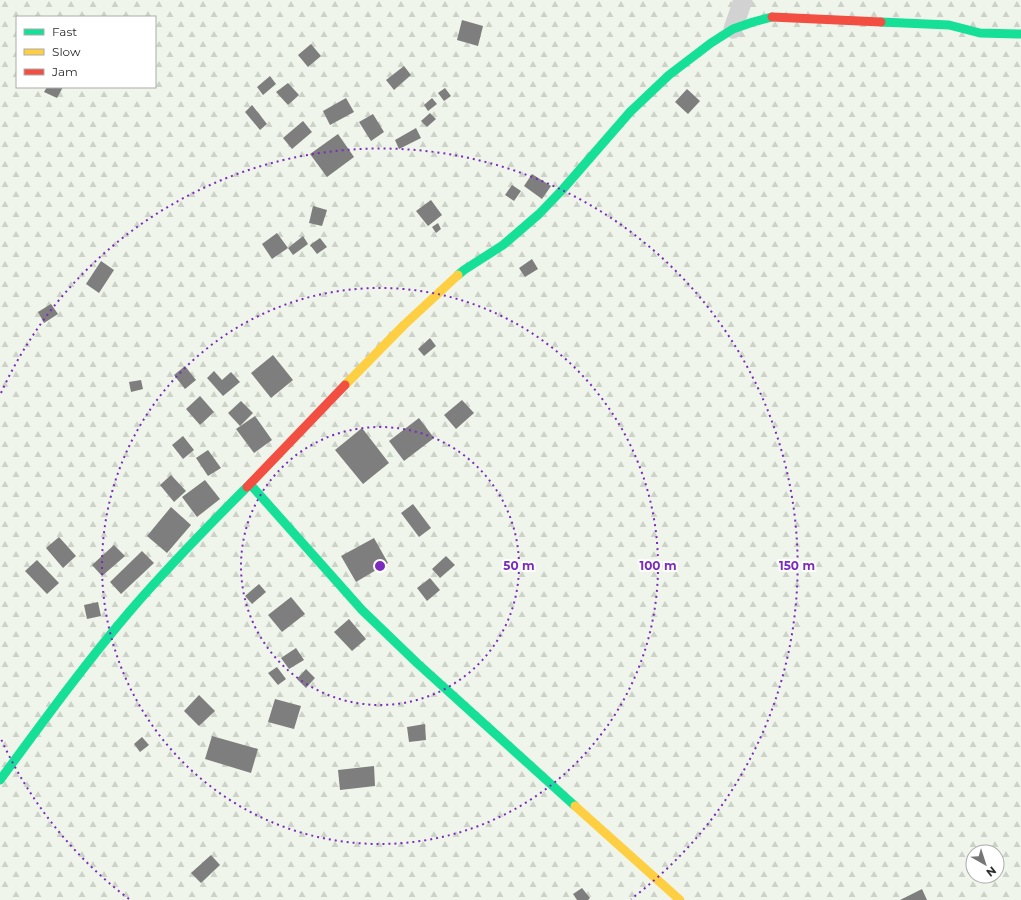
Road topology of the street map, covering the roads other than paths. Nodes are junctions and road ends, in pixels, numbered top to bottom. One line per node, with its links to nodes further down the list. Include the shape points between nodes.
1 (743, 0): 2 (street)
2 (733, 30): 3 (street, via 774,17 797,17 949,25 980,33); 4 (street, via 711,43 669,75 630,112 539,214 503,245 464,270 436,294)
3 (1021, 34)
4 (250, 484): 5 (street, via 130,611); 6 (street, via 362,610 417,663)
5 (0, 780)
6 (680, 900)

